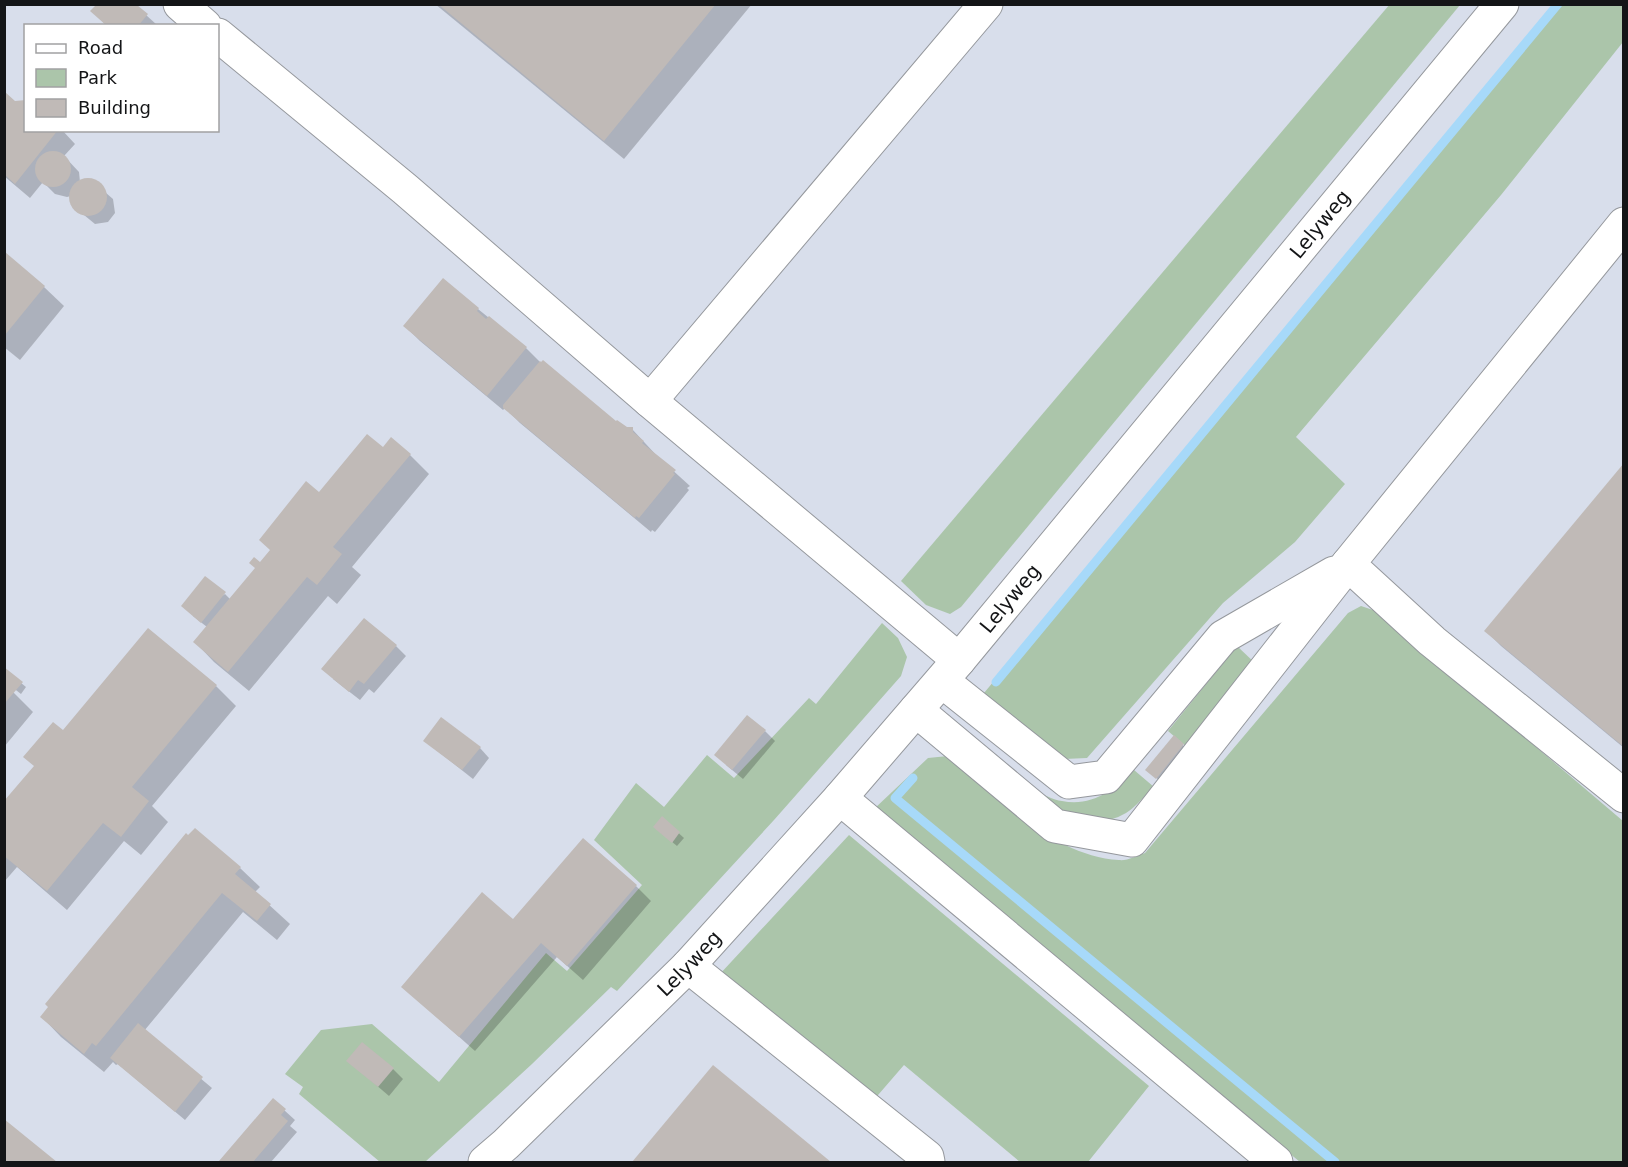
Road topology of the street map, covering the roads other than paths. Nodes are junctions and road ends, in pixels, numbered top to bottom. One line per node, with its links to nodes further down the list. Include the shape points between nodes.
1 (180, 4): 4 (street)
2 (986, 4): 7 (street)
3 (1502, 4): 9 (street, Lelyweg)
4 (204, 24)
5 (219, 36): 7 (street, via 405,189)
6 (1623, 224): 8 (street)
7 (650, 401): 9 (street)
8 (1348, 564): 9 (street, via 1223,637 1106,777 1069,782); 10 (street, via 1132,840 1054,826); 11 (street, via 1432,641)
9 (951, 671): 10 (street, Lelyweg)
10 (916, 710): 12 (street, Lelyweg)
11 (1623, 796)
12 (840, 798): 13 (street, Lelyweg); 16 (street)
13 (688, 966): 14 (street, Lelyweg); 15 (street, via 927,1157)
14 (485, 1162)
15 (928, 1162)
16 (1276, 1162)

